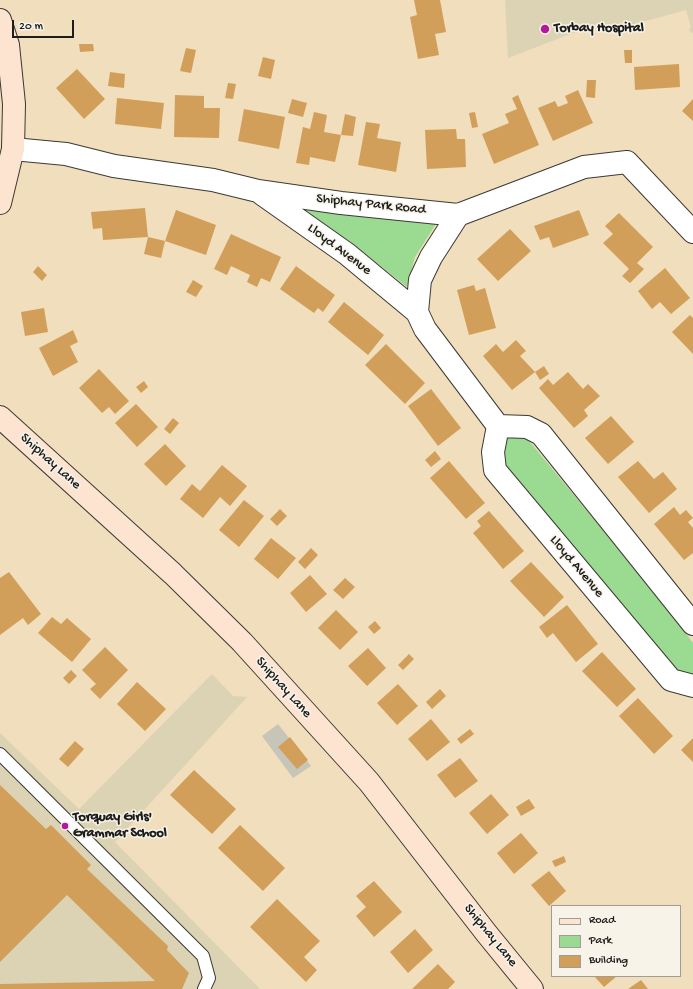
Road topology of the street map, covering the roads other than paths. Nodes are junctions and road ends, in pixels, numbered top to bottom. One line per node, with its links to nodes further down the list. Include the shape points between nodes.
1 (0, 20): 2 (street, via 8,45 14,104)
2 (13, 149): 3 (street, Shiphay Park Road, via 66,154 114,166 199,178); 4 (street)
3 (258, 192): 5 (street, Shiphay Park Road); 7 (street, Lloyd Avenue, via 347,254)
4 (0, 203)
5 (458, 215): 6 (street, Shiphay Park Road, via 584,167 627,162); 7 (street, via 431,257 420,280)
6 (693, 232)
7 (417, 312): 9 (street, Lloyd Avenue, via 425,329)
8 (0, 417): 14 (street, Shiphay Lane, via 173,574 242,642 369,782)
9 (498, 426): 10 (street, via 528,427 541,434); 11 (street, Lloyd Avenue, via 493,452 495,470 671,680)
10 (693, 624)
11 (693, 686)
12 (0, 754): 13 (lane, via 203,956 209,978)
13 (204, 989)
14 (532, 989)

